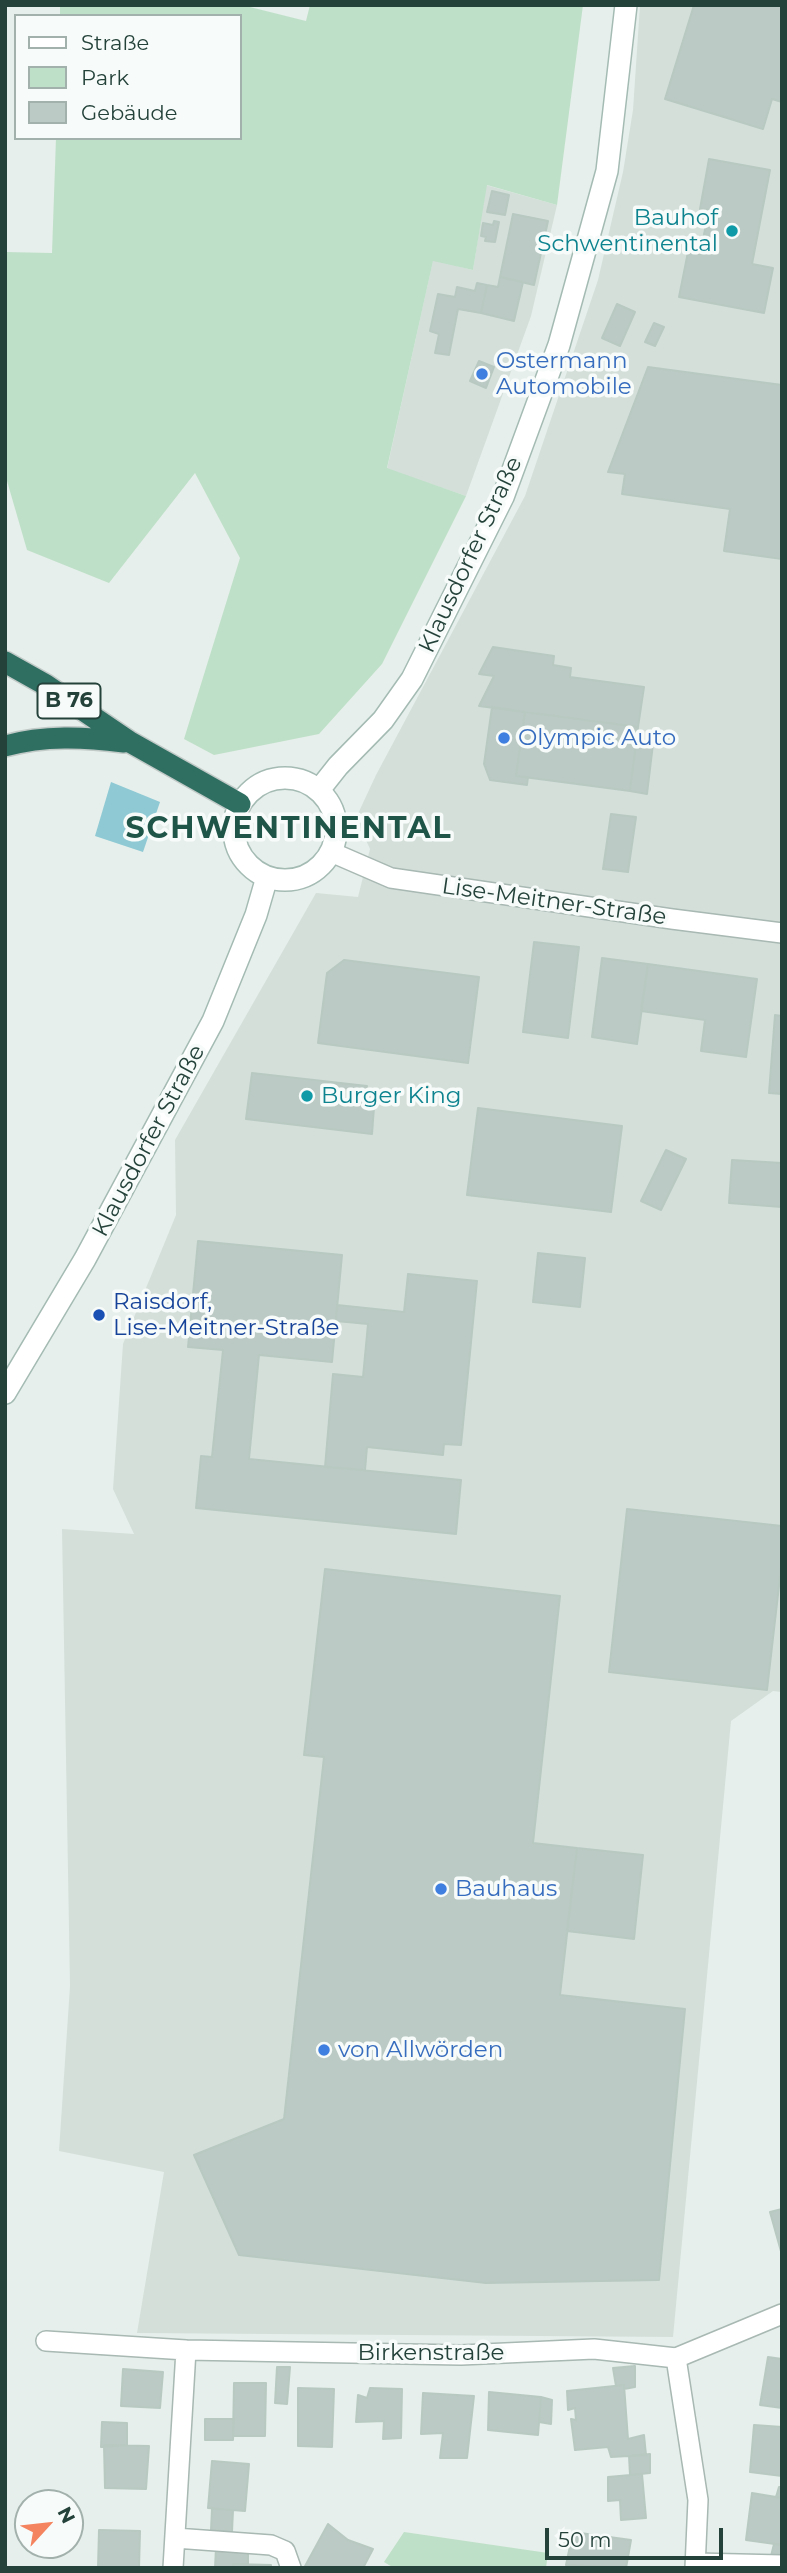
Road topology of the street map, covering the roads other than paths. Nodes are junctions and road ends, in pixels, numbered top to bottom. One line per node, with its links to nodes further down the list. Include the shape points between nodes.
1 (626, 5): 5 (street, Klausdorfer Straße, via 607,171 559,345 503,497 412,679 383,720)
2 (5, 662): 3 (highway, B 76)
3 (130, 742): 4 (highway, B 76, via 82,737); 6 (highway, B 76)
4 (5, 746)
5 (319, 790): 6 (street, via 299,780 276,778 249,792); 7 (street, via 335,819)
6 (240, 804): 8 (street, via 235,818 237,846 244,860)
7 (331, 852): 8 (street, via 323,864 297,879); 9 (street, Lise-Meitner-Straße, via 391,878)
8 (267, 877): 10 (street, Klausdorfer Straße, via 213,1021 85,1259)
9 (782, 933)
10 (5, 1393)
11 (782, 2314): 14 (street)
12 (46, 2341): 13 (street, Birkenstraße)
13 (186, 2350): 14 (street, Birkenstraße, via 461,2355 594,2349); 15 (street)
14 (676, 2358): 16 (street, via 698,2500)
15 (175, 2538): 18 (street); 19 (street, via 271,2545 285,2551)
16 (695, 2565): 17 (street)
17 (782, 2565)
18 (173, 2568)
19 (291, 2568)

